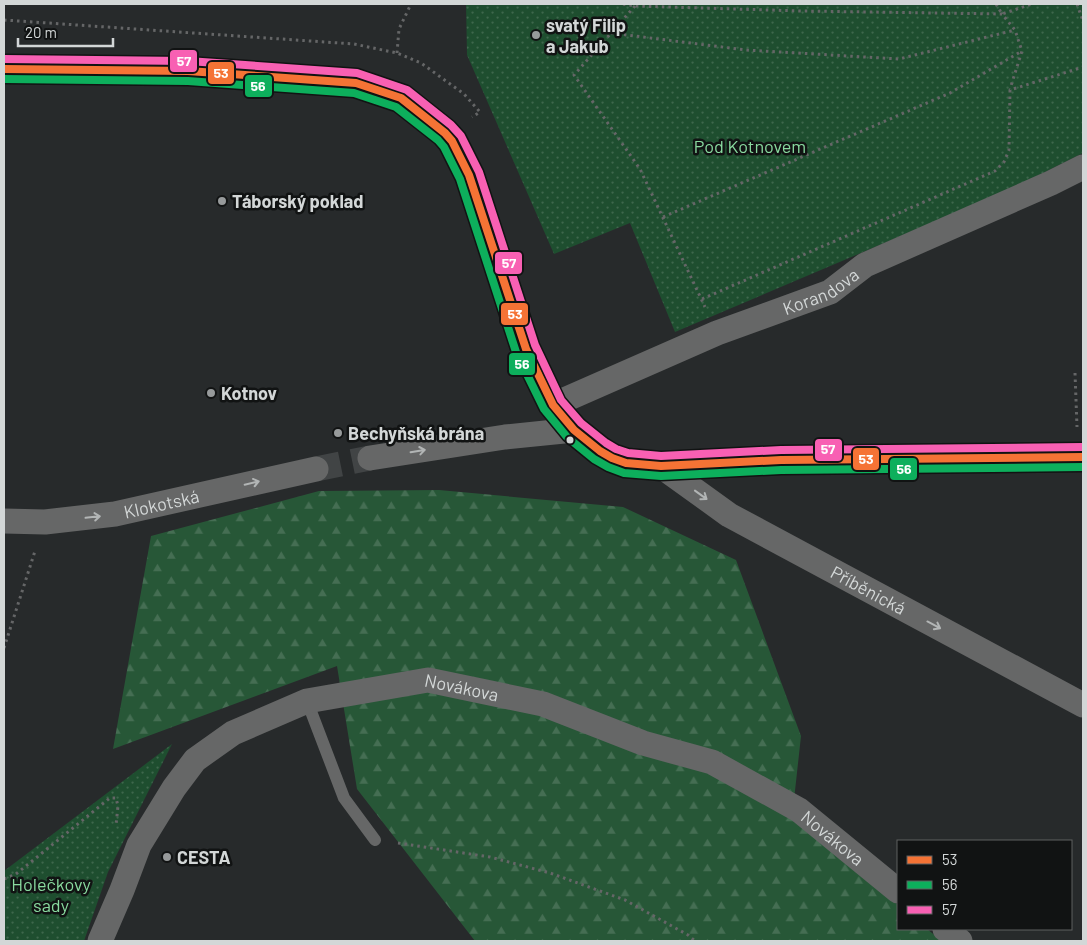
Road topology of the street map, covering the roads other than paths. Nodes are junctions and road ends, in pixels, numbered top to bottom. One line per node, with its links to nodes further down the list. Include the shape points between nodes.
1 (4, 69): 3 (main road, via 188,71 356,83 401,98 445,133 469,174 526,349)
2 (1083, 167): 3 (street, Korandova, via 865,265 830,292 717,333)
3 (553, 406): 4 (main road)
4 (574, 430): 6 (street, one-way to 4); 7 (main road, via 612,458)
5 (1083, 457): 7 (main road, via 780,460)
6 (370, 458)
7 (661, 466): 11 (street, Příběnická, one-way to 11, via 729,515)
8 (316, 469): 9 (street, Klokotská, one-way to 8, via 45,522 115,514)
9 (4, 521)
10 (307, 702): 12 (lane, via 344,798); 13 (street, Novákova, via 428,680 543,704 643,743 712,762 799,810); 15 (street, Novákova, via 233,733 195,760 139,845)
11 (1083, 706)
12 (375, 840)
13 (897, 890)
14 (946, 930): 16 (street)
15 (100, 941)
16 (960, 941)

